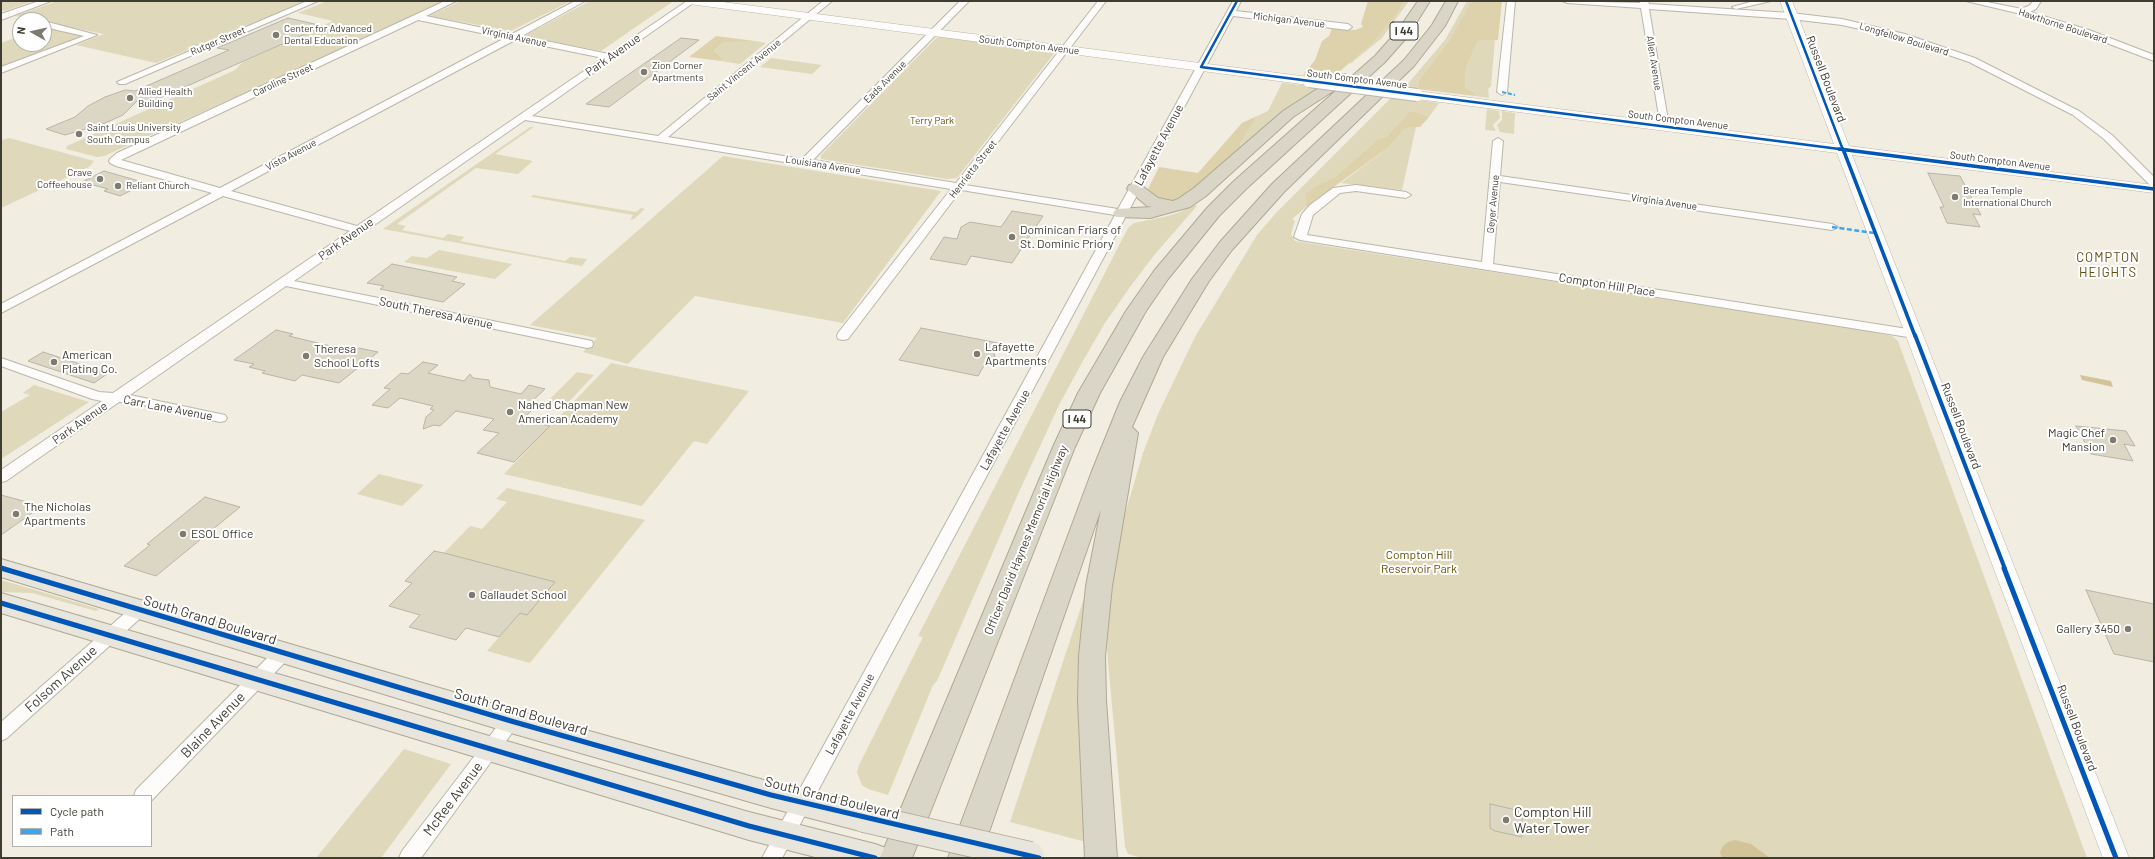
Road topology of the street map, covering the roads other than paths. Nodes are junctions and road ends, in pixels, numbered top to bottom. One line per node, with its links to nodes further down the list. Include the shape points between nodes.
1 (46, 1): 22 (street)
2 (314, 1): 38 (street, Rutger Street)
3 (452, 1): 24 (street, Caroline Street)
4 (581, 1): 29 (street, Vista Avenue)
5 (691, 1): 25 (main road, South Compton Avenue); 33 (street, Park Avenue)
6 (828, 1): 25 (street, Saint Vincent Avenue)
7 (965, 1): 28 (street, Eads Avenue)
8 (1102, 1): 30 (street, Henrietta Street)
9 (1237, 1): 21 (street, Lafayette Avenue)
10 (1424, 1): 35 (highway, Officer David Haynes Memorial Highway / I 44, via 1403,33)
11 (1452, 1): 65 (highway, I 44, via 1438,26 1409,63 1278,188 1226,246 1177,316)
12 (1511, 1): 39 (street)
13 (1567, 1): 18 (street, Longfellow Boulevard)
14 (1767, 1): 19 (street)
15 (1786, 1): 23 (main road, Russell Boulevard)
16 (1970, 1): 20 (street, Hawthorne Boulevard)
17 (2038, 1): 20 (street)
18 (1645, 4): 19 (street, Longfellow Boulevard); 41 (street, Allen Avenue)
19 (1716, 10): 23 (street, Longfellow Boulevard)
20 (2023, 12): 34 (street, Hawthorne Boulevard, via 2086,32)
21 (1230, 13): 27 (street, Michigan Avenue); 36 (street, Lafayette Avenue)
22 (4, 16)
23 (1791, 16): 44 (main road, Russell Boulevard); 47 (street, Longfellow Boulevard, via 1872,28 1972,60 2076,112 2108,137)
24 (417, 17): 29 (street, Virginia Avenue); 51 (street, Caroline Street, via 114,160 116,163)
25 (809, 17): 28 (main road, South Compton Avenue); 42 (street, Saint Vincent Avenue)
26 (52, 26): 31 (street, via 93,35)
27 (1348, 27)
28 (934, 33): 30 (main road, South Compton Avenue); 45 (street, Eads Avenue)
29 (513, 37): 33 (street, Virginia Avenue); 51 (street, Vista Avenue)
30 (1065, 49): 36 (main road, South Compton Avenue); 48 (street, Henrietta Street)
31 (52, 51)
32 (48, 52): 37 (street)
33 (611, 57): 40 (street, Park Avenue)
34 (2154, 58)
35 (1380, 59): 53 (highway, via 1299,106 1200,192); 83 (highway, Officer David Haynes Memorial Highway / I 44, via 1213,212 1161,275 1111,352 1064,447)
36 (1201, 67): 41 (main road, South Compton Avenue, bridge); 49 (street, Lafayette Avenue)
37 (1, 70)
38 (122, 82)
39 (1502, 92)
40 (523, 117): 42 (street, Louisiana Avenue); 56 (street, Park Avenue)
41 (1664, 126): 44 (main road, South Compton Avenue)
42 (660, 139): 45 (street, Louisiana Avenue)
43 (1498, 141): 46 (street, Geyer Avenue)
44 (1841, 149): 50 (main road, South Compton Avenue); 60 (main road, Russell Boulevard)
45 (805, 162): 48 (street, Louisiana Avenue)
46 (1495, 178): 55 (street, Virginia Avenue); 57 (street, Geyer Avenue)
47 (2154, 183)
48 (959, 186): 54 (street, Louisiana Avenue); 61 (street, Henrietta Street)
49 (1135, 189): 53 (highway, via 1153,202); 54 (street, Lafayette Avenue)
50 (2154, 189)
51 (221, 192): 56 (street); 59 (street, Vista Avenue)
52 (1406, 195): 57 (street, Compton Hill Place, via 1356,188 1337,190 1308,214 1300,237)
53 (1179, 206): 54 (highway, via 1150,213)
54 (1122, 212): 78 (street, Lafayette Avenue)
55 (1832, 227)
56 (359, 230): 58 (street, Park Avenue)
57 (1487, 266): 60 (street, Compton Hill Place)
58 (284, 282): 62 (street, South Theresa Avenue); 64 (street, Park Avenue)
59 (1, 309)
60 (1914, 334): 86 (main road, Russell Boulevard)
61 (843, 336)
62 (587, 344)
63 (1, 362): 64 (street, Carr Lane Avenue, via 97,396)
64 (116, 398): 66 (street, Carr Lane Avenue, via 139,400); 67 (street, Park Avenue)
65 (1130, 402): 84 (highway, I 44); 85 (highway, via 1123,461 1099,586 1092,656)
66 (220, 418)
67 (1, 477)
68 (1, 568): 70 (main road, South Grand Boulevard)
69 (1, 603): 71 (main road)
70 (139, 610): 71 (street, Folsom Avenue); 72 (main road, South Grand Boulevard)
71 (109, 636): 73 (main road); 75 (street, Folsom Avenue)
72 (283, 653): 73 (street, Blaine Avenue); 74 (main road, South Grand Boulevard)
73 (256, 680): 76 (main road); 77 (street, Blaine Avenue)
74 (511, 721): 76 (street, McRee Avenue); 78 (main road, South Grand Boulevard)
75 (1, 733)
76 (491, 748): 79 (main road); 82 (street, McRee Avenue)
77 (144, 795)
78 (802, 803): 79 (street, Lafayette Avenue); 81 (main road, South Grand Boulevard, bridge)
79 (778, 847): 80 (main road)
80 (862, 855)
81 (1035, 857)
82 (409, 858)
83 (896, 858)
84 (964, 858)
85 (1101, 858)
86 (2116, 858)

